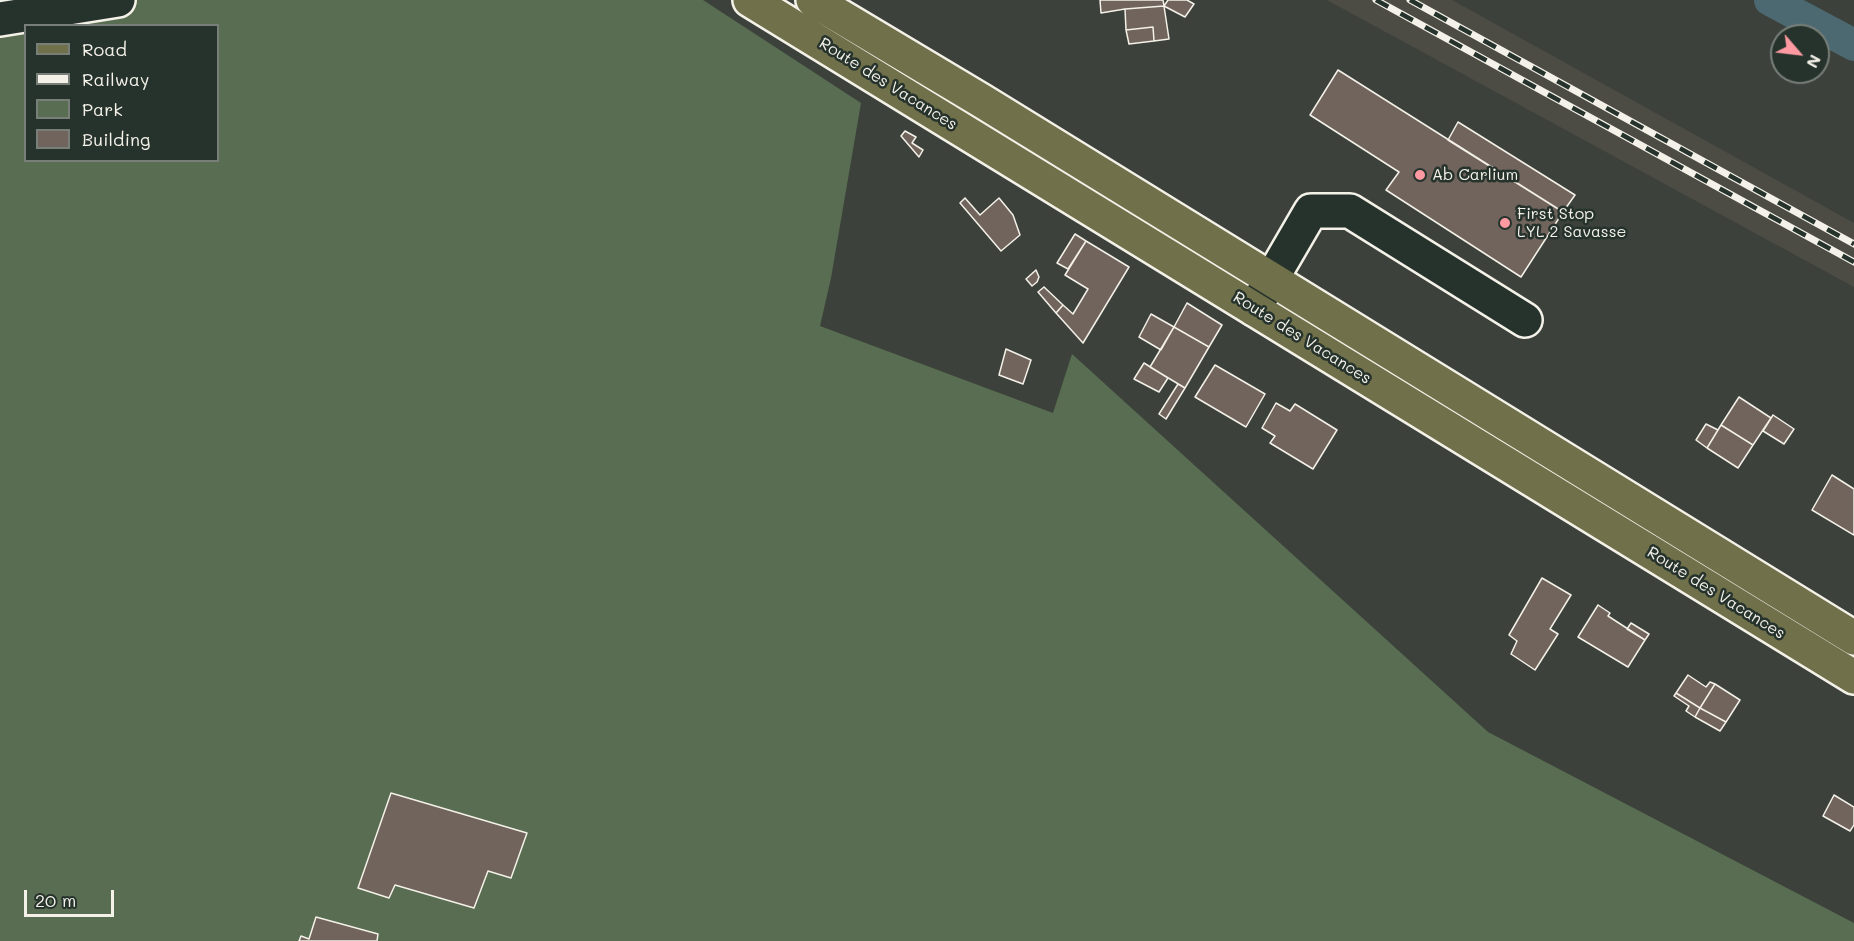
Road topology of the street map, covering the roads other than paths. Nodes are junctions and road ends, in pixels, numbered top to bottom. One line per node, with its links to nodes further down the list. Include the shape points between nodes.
1 (118, 0): 4 (street)
2 (750, 0): 6 (main road, Route des Vacances)
3 (813, 0): 5 (main road, Route des Vacances)
4 (0, 19)
5 (1271, 280): 6 (street); 7 (street, via 1311,211 1350,211); 8 (main road, Route des Vacances)
6 (1254, 309): 9 (main road, Route des Vacances)
7 (1525, 320)
8 (1854, 638)
9 (1854, 677)

